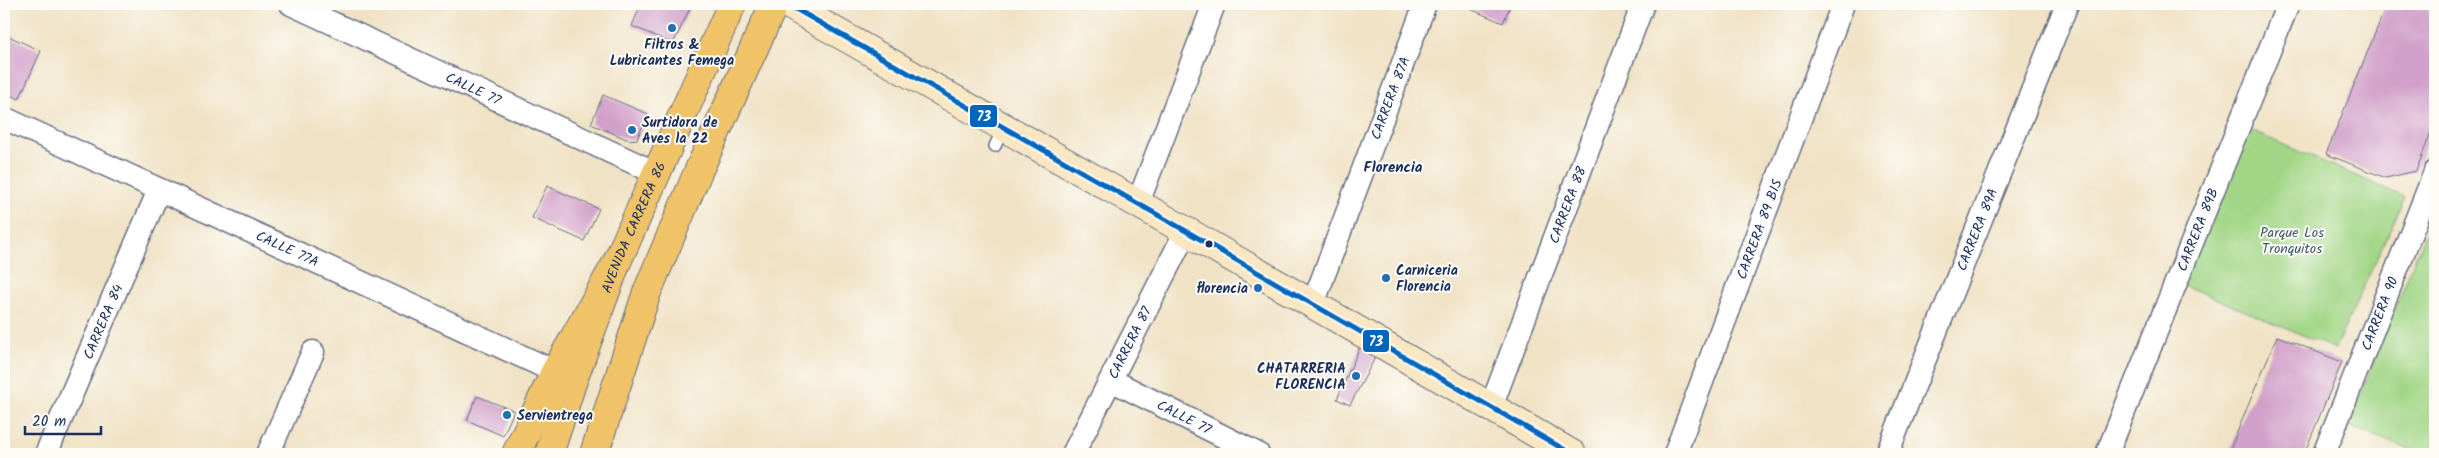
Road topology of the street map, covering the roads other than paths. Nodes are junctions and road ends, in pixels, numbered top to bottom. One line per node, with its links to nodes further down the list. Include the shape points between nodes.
1 (291, 4): 13 (street, CALLE 77)
2 (732, 4): 13 (main road, AVENIDA CARRERA 86)
3 (774, 4): 26 (main road, via 647,292)
4 (787, 4): 15 (street, via 999,137)
5 (1214, 4): 15 (street)
6 (1425, 4): 17 (street, CARRERA 87A)
7 (1643, 4): 21 (street, CARRERA 88)
8 (1844, 4): 30 (street, CARRERA 89 BIS)
9 (2288, 4): 32 (street, CARRERA 89B)
10 (2064, 5): 31 (street, CARRERA 89A)
11 (4, 118): 14 (street, CALLE 77A)
12 (2435, 172): 33 (street, CARRERA 90)
13 (656, 173): 19 (main road, AVENIDA CARRERA 86)
14 (159, 190): 19 (street, CALLE 77A); 22 (street, CARRERA 84)
15 (1138, 203): 16 (street)
16 (1186, 231): 17 (street); 20 (street, CARRERA 87)
17 (1314, 304): 21 (street)
18 (313, 352): 23 (street)
19 (564, 376): 24 (main road); 25 (main road)
20 (1111, 380): 27 (street, CARRERA 87); 28 (street, CALLE 77)
21 (1491, 407): 29 (street)
22 (46, 454)
23 (268, 454)
24 (516, 454)
25 (549, 454)
26 (594, 454)
27 (1073, 454)
28 (1258, 454)
29 (1572, 454)
30 (1675, 454)
31 (1887, 454)
32 (2107, 454)
33 (2326, 454)

